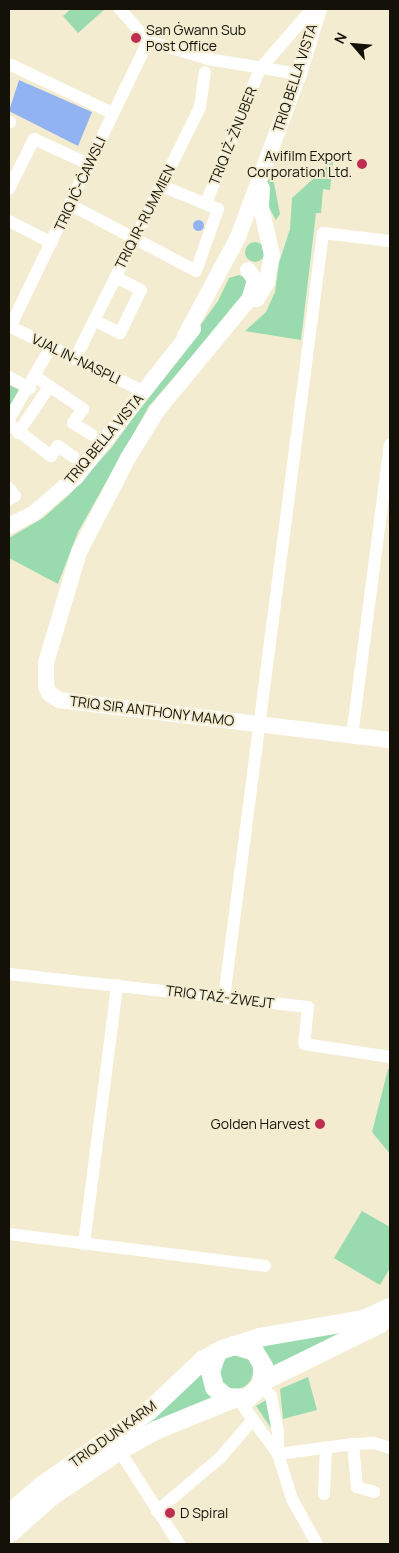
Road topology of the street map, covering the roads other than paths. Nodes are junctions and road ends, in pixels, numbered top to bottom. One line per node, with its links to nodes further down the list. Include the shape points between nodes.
1 (120, 9): 4 (street)
2 (312, 9): 6 (street, TRIQ BELLA VISTA)
3 (318, 9): 8 (main road, TRIQ BELLA VISTA)
4 (148, 41): 6 (street, via 208,59); 9 (street, TRIQ IĊ-ĊAWSLI)
5 (9, 64): 9 (street)
6 (260, 69): 8 (street); 15 (street, TRIQ IŻ-ŻNUBER)
7 (205, 72): 12 (street, TRIQ IR-RUMMIEN, via 200,107)
8 (299, 74): 11 (main road, TRIQ BELLA VISTA)
9 (112, 113): 10 (street, TRIQ IĊ-ĊAWSLI)
10 (91, 165): 13 (street, via 34,139); 14 (street, TRIQ IĊ-ĊAWSLI)
11 (262, 176): 19 (main road, TRIQ BELLA VISTA); 21 (main road, TRIQ BELLA VISTA, via 261,207)
12 (162, 186): 15 (street); 17 (street, TRIQ IR-RUMMIEN)
13 (9, 189)
14 (72, 205): 17 (street); 20 (street, TRIQ IĊ-ĊAWSLI)
15 (212, 206): 17 (street, TRIQ IŻ-ŻNUBER, via 196,271)
16 (9, 221): 20 (street)
17 (135, 239): 24 (street, TRIQ IR-RUMMIEN)
18 (390, 241): 43 (street, via 322,233)
19 (236, 242): 21 (main road, via 258,234); 22 (main road); 23 (main road, TRIQ BELLA VISTA); 27 (main road, TRIQ BELLA VISTA)
20 (52, 243): 26 (street, TRIQ IĊ-ĊAWSLI)
21 (271, 250): 22 (main road, via 266,266); 28 (main road, TRIQ SIR ANTHONY MAMO, via 267,282 255,304)
22 (245, 268): 23 (main road, via 233,268); 28 (main road, TRIQ SIR ANTHONY MAMO, via 256,280 250,298)
23 (227, 274): 27 (main road, TRIQ BELLA VISTA, via 207,310)
24 (115, 277): 25 (street, TRIQ IR-RUMMIEN); 25 (street, via 141,290 120,333)
25 (94, 320): 30 (street, TRIQ IR-RUMMIEN)
26 (9, 326): 29 (street, VJAL IN-NASPLI)
27 (185, 336): 34 (main road, TRIQ BELLA VISTA)
28 (219, 337): 43 (main road, TRIQ SIR ANTHONY MAMO, via 157,411 128,458 79,552 46,663 46,686 49,694 59,700)
29 (52, 347): 30 (street, VJAL IN-NASPLI); 32 (street)
30 (74, 359): 34 (street, VJAL IN-NASPLI)
31 (9, 377): 32 (street)
32 (33, 382): 33 (street); 35 (street)
33 (49, 387): 36 (street); 37 (street, via 83,408 73,423)
34 (143, 391): 42 (main road, TRIQ BELLA VISTA, via 76,477 33,514)
35 (9, 420)
36 (14, 428): 39 (street, via 50,456 58,446)
37 (92, 435)
38 (390, 444): 44 (street)
39 (74, 457)
40 (9, 488): 41 (street, via 15,496)
41 (9, 499)
42 (9, 526)
43 (258, 724): 44 (main road, TRIQ SIR ANTHONY MAMO); 48 (street)
44 (352, 736): 45 (main road, TRIQ SIR ANTHONY MAMO)
45 (390, 740)
46 (9, 974): 47 (street, TRIQ TAŻ-ŻWEJT)
47 (117, 985): 48 (street, TRIQ TAŻ-ŻWEJT); 51 (street)
48 (224, 998): 49 (street, TRIQ TAŻ-ŻWEJT, via 308,1007 304,1044)
49 (390, 1056)
50 (9, 1234): 51 (street)
51 (84, 1244): 52 (street)
52 (265, 1266)
53 (390, 1306): 55 (highway, TRIQ DUN KARM, via 363,1319 259,1337)
54 (390, 1318): 57 (highway, TRIQ DUN KARM)
55 (234, 1345): 56 (highway, TRIQ DUN KARM); 57 (highway, via 246,1347 260,1358)
56 (216, 1354): 58 (highway, via 211,1363 210,1379 218,1392); 68 (highway, TRIQ DUN KARM, via 202,1360 149,1410 43,1484)
57 (262, 1383): 58 (highway, TRIQ DUN KARM, via 255,1393); 64 (street, via 270,1396 278,1431)
58 (234, 1399): 59 (street); 63 (highway, TRIQ DUN KARM, via 155,1430)
59 (251, 1422): 64 (street); 67 (street, via 220,1458)
60 (353, 1444): 61 (street); 62 (street, via 374,1443); 65 (street, via 357,1487)
61 (326, 1447): 64 (street); 66 (street)
62 (390, 1448)
63 (119, 1450): 67 (street); 69 (highway, TRIQ DUN KARM, via 51,1496)
64 (278, 1454): 71 (street, via 292,1499)
65 (374, 1492)
66 (324, 1494)
67 (157, 1511): 70 (street)
68 (9, 1513)
69 (9, 1533)
70 (179, 1544)
71 (317, 1544)

